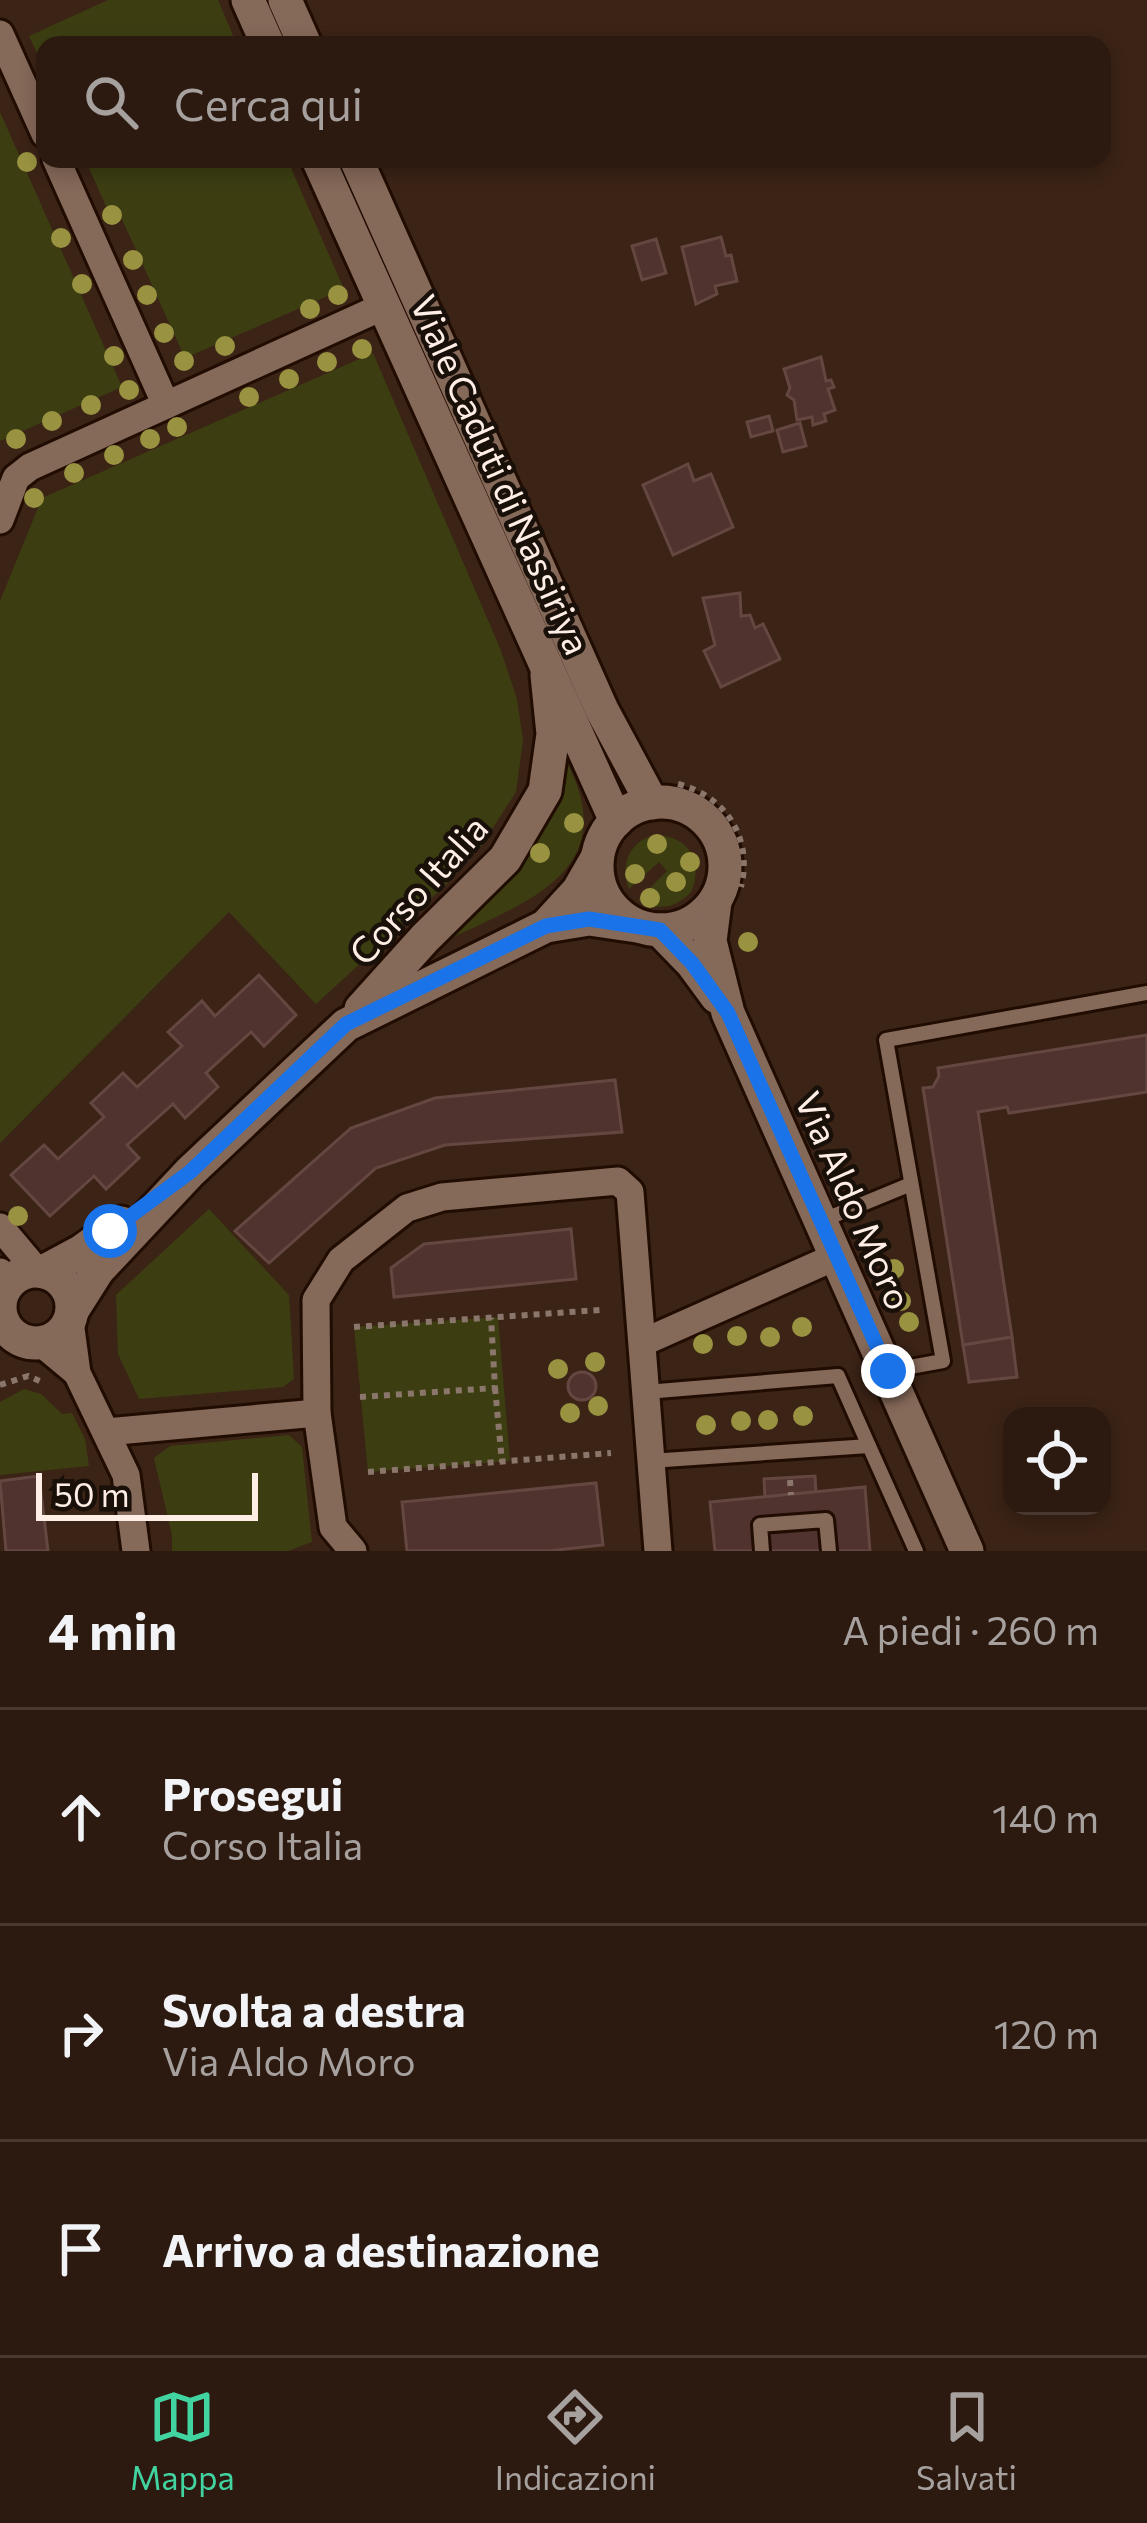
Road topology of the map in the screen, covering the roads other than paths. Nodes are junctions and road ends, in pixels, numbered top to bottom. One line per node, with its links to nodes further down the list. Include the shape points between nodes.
1 (248, 0): 4 (main road)
2 (285, 0): 5 (main road)
3 (0, 34): 6 (street)
4 (264, 36)
5 (301, 36)
6 (36, 114)
7 (60, 168): 11 (street)
8 (322, 168): 10 (main road, Viale Caduti di Nassiriya)
9 (360, 168): 14 (main road, Viale Caduti di Nassiriya, via 602,710)
10 (384, 306): 11 (street); 13 (main road, Viale Caduti di Nassiriya)
11 (166, 405): 12 (street, via 23,472)
12 (0, 520)
13 (545, 661): 15 (main road, Viale Caduti di Nassiriya); 22 (main road, Corso Italia, via 553,734 545,791 505,859)
14 (663, 793): 15 (main road); 17 (main road, via 709,823 720,841)
15 (616, 821): 16 (main road)
16 (597, 858): 18 (main road, Corso Italia); 19 (main road, via 605,899)
17 (727, 899): 19 (main road, via 681,927); 21 (main road, Via Aldo Moro, via 710,941)
18 (546, 926): 19 (main road, Corso Italia, via 589,919); 22 (main road, Corso Italia)
19 (648, 928): 21 (main road, Via Aldo Moro, via 692,963)
20 (1147, 993): 24 (lane, via 886,1040)
21 (728, 1013): 25 (main road, Via Aldo Moro)
22 (346, 1024): 23 (main road, Corso Italia)
23 (190, 1172): 28 (main road, Corso Italia, via 82,1251); 30 (main road, Corso Italia, via 98,1270)
24 (911, 1184): 25 (lane); 34 (lane, via 943,1361)
25 (821, 1221): 27 (main road, Via Aldo Moro)
26 (0, 1227): 28 (street)
27 (837, 1256): 31 (street); 34 (main road, Via Aldo Moro)
28 (40, 1271): 29 (main road, Corso Italia); 30 (main road, via 65,1286)
29 (1, 1291): 32 (main road, Corso Italia, via 4,1324)
30 (71, 1316): 32 (main road, Corso Italia, via 63,1331); 35 (street)
31 (644, 1342): 36 (street); 37 (street, via 630,1192 618,1181 442,1197 378,1229 341,1260 316,1300)
32 (37, 1343): 33 (main road, Corso Italia); 35 (street)
33 (0, 1363)
34 (888, 1371): 47 (main road, Via Aldo Moro)
35 (77, 1373): 38 (street)
36 (646, 1392): 39 (lane, via 838,1376); 40 (street)
37 (317, 1413): 38 (street); 42 (street, via 333,1527)
38 (106, 1432): 41 (street, via 126,1475)
39 (868, 1446): 40 (lane); 46 (lane)
40 (650, 1461): 43 (street)
41 (136, 1551)
42 (353, 1551)
43 (658, 1551)
44 (762, 1551): 45 (lane, via 760,1525 826,1520)
45 (829, 1551)
46 (916, 1551)
47 (967, 1551)

